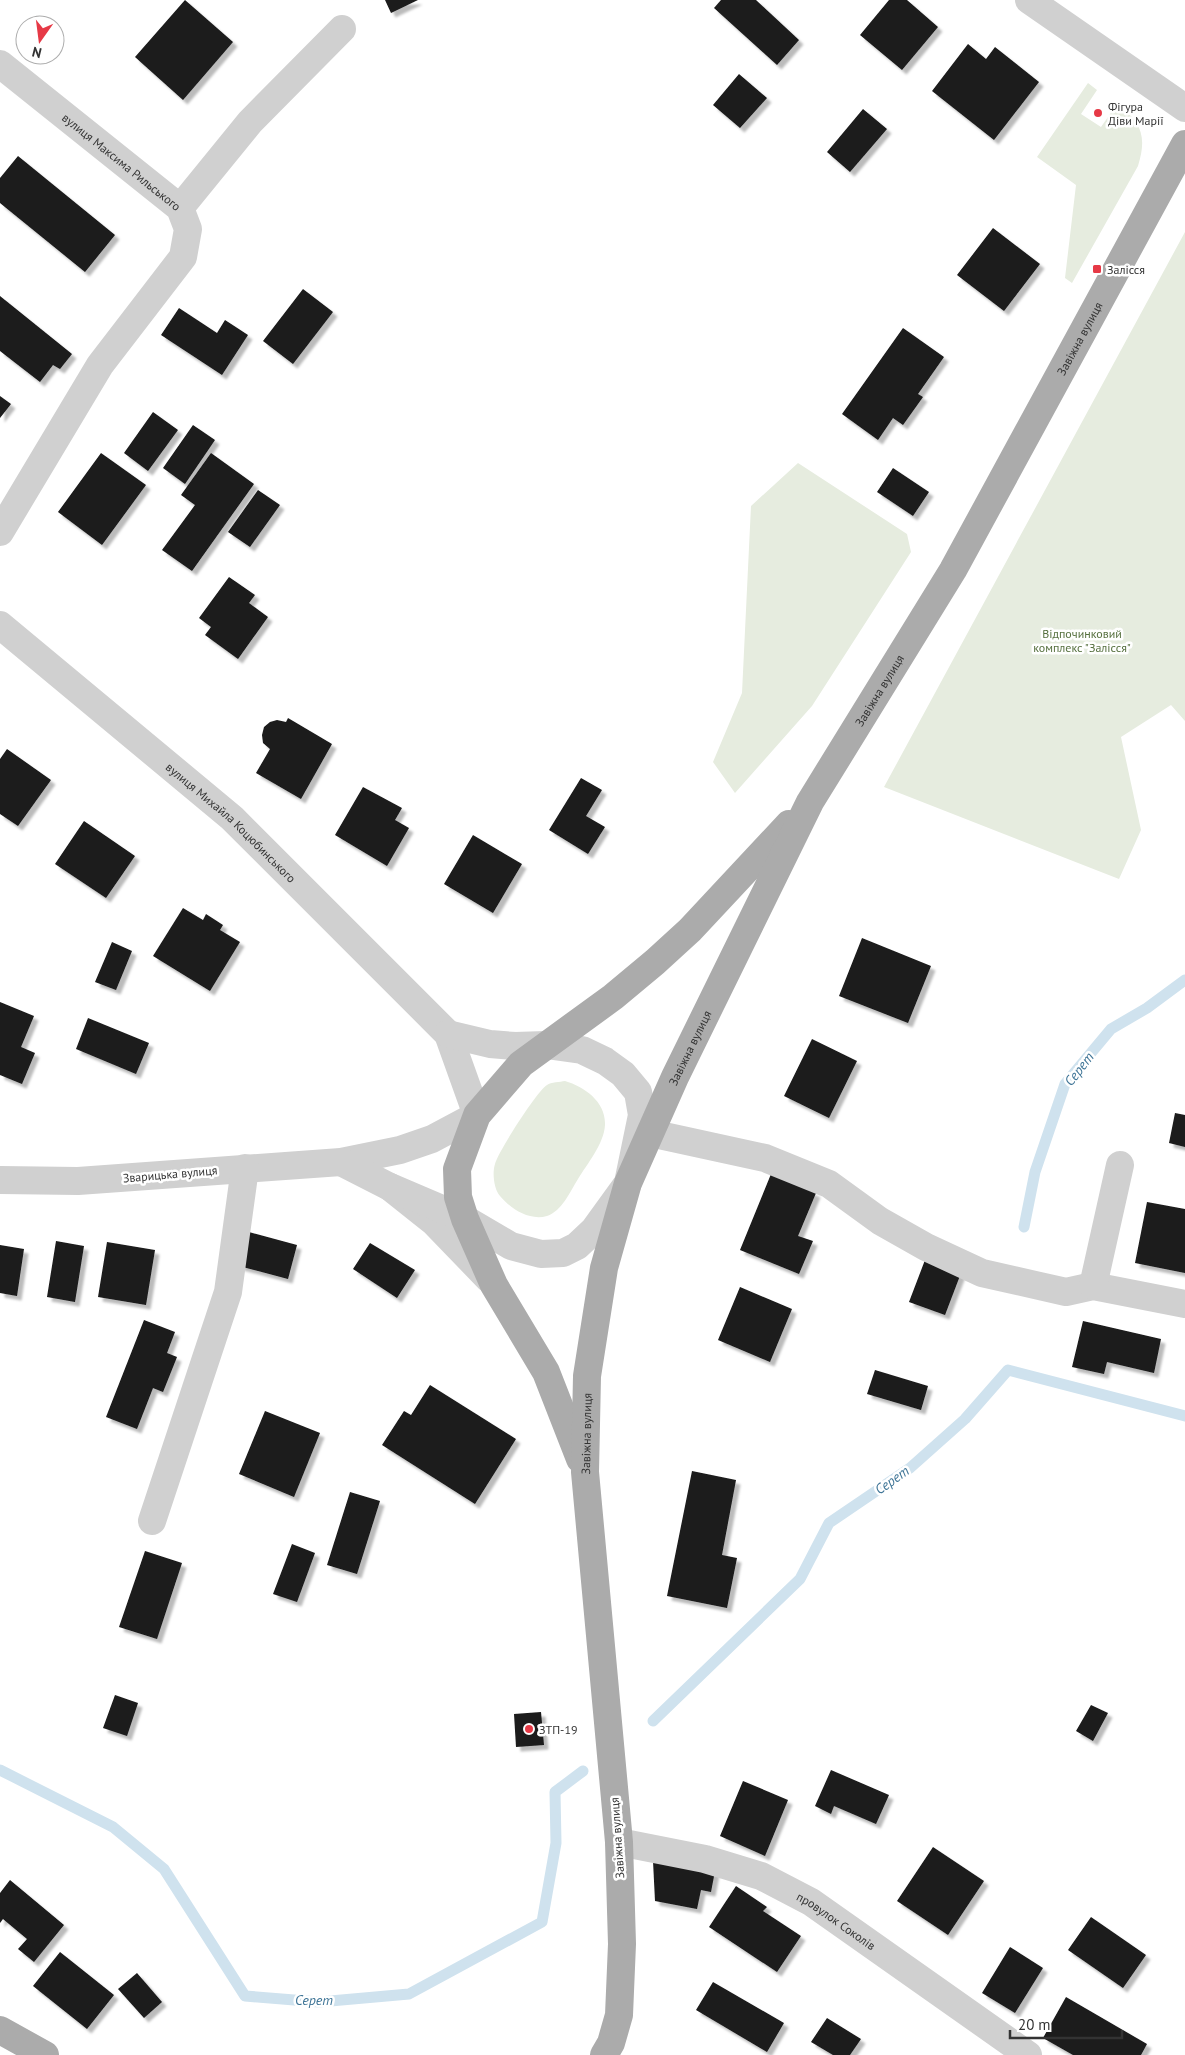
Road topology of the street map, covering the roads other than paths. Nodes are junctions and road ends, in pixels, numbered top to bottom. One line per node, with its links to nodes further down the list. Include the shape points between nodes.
1 (1028, 0): 4 (street)
2 (342, 29): 6 (street, via 250,122)
3 (0, 64): 6 (street, вулиця Максима Рильського)
4 (1185, 108)
5 (1185, 144): 9 (main road, Завіжна вулиця, via 953,570)
6 (180, 208): 7 (street, вулиця Максима Рильського, via 188,229 183,257 100,365)
7 (0, 532)
8 (0, 625): 10 (street, вулиця Михайла Коцюбинського, via 232,818)
9 (810, 802): 11 (main road, via 690,930 613,997); 13 (main road, Завіжна вулиця, via 674,1077)
10 (448, 1034): 11 (street, via 490,1044); 12 (street)
11 (546, 1045): 12 (main road, via 521,1064); 18 (street, via 582,1050 605,1061 623,1074 638,1092 642,1115)
12 (477, 1115): 14 (street, Зварицька вулиця, via 432,1139 400,1150); 20 (main road, via 457,1169 458,1196)
13 (650, 1133): 18 (main road, Завіжна вулиця); 22 (street, via 765,1158 829,1184 880,1221 982,1273 1066,1292)
14 (341, 1162): 16 (street, Зварицька вулиця); 19 (street)
15 (1120, 1165): 22 (street)
16 (245, 1168): 17 (street, Зварицька вулиця, via 78,1181); 25 (street, via 228,1292)
17 (0, 1180)
18 (628, 1182): 20 (street, via 594,1230 577,1246 563,1253 541,1254 511,1246); 24 (main road, Завіжна вулиця, via 604,1268 593,1328 587,1376)
19 (390, 1187): 20 (street); 21 (street, via 434,1222)
20 (465, 1219): 21 (main road)
21 (494, 1285): 24 (main road, via 546,1372)
22 (1093, 1286): 23 (street)
23 (1185, 1304)
24 (585, 1472): 26 (main road, Завіжна вулиця)
25 (152, 1521)
26 (619, 1842): 29 (main road, Завіжна вулиця, via 622,1944 618,2015 611,2043); 30 (street, провулок Соколів, via 705,1859 761,1876 803,1898)
27 (0, 2030): 28 (main road)
28 (44, 2055)
29 (604, 2055)
30 (1028, 2055)

